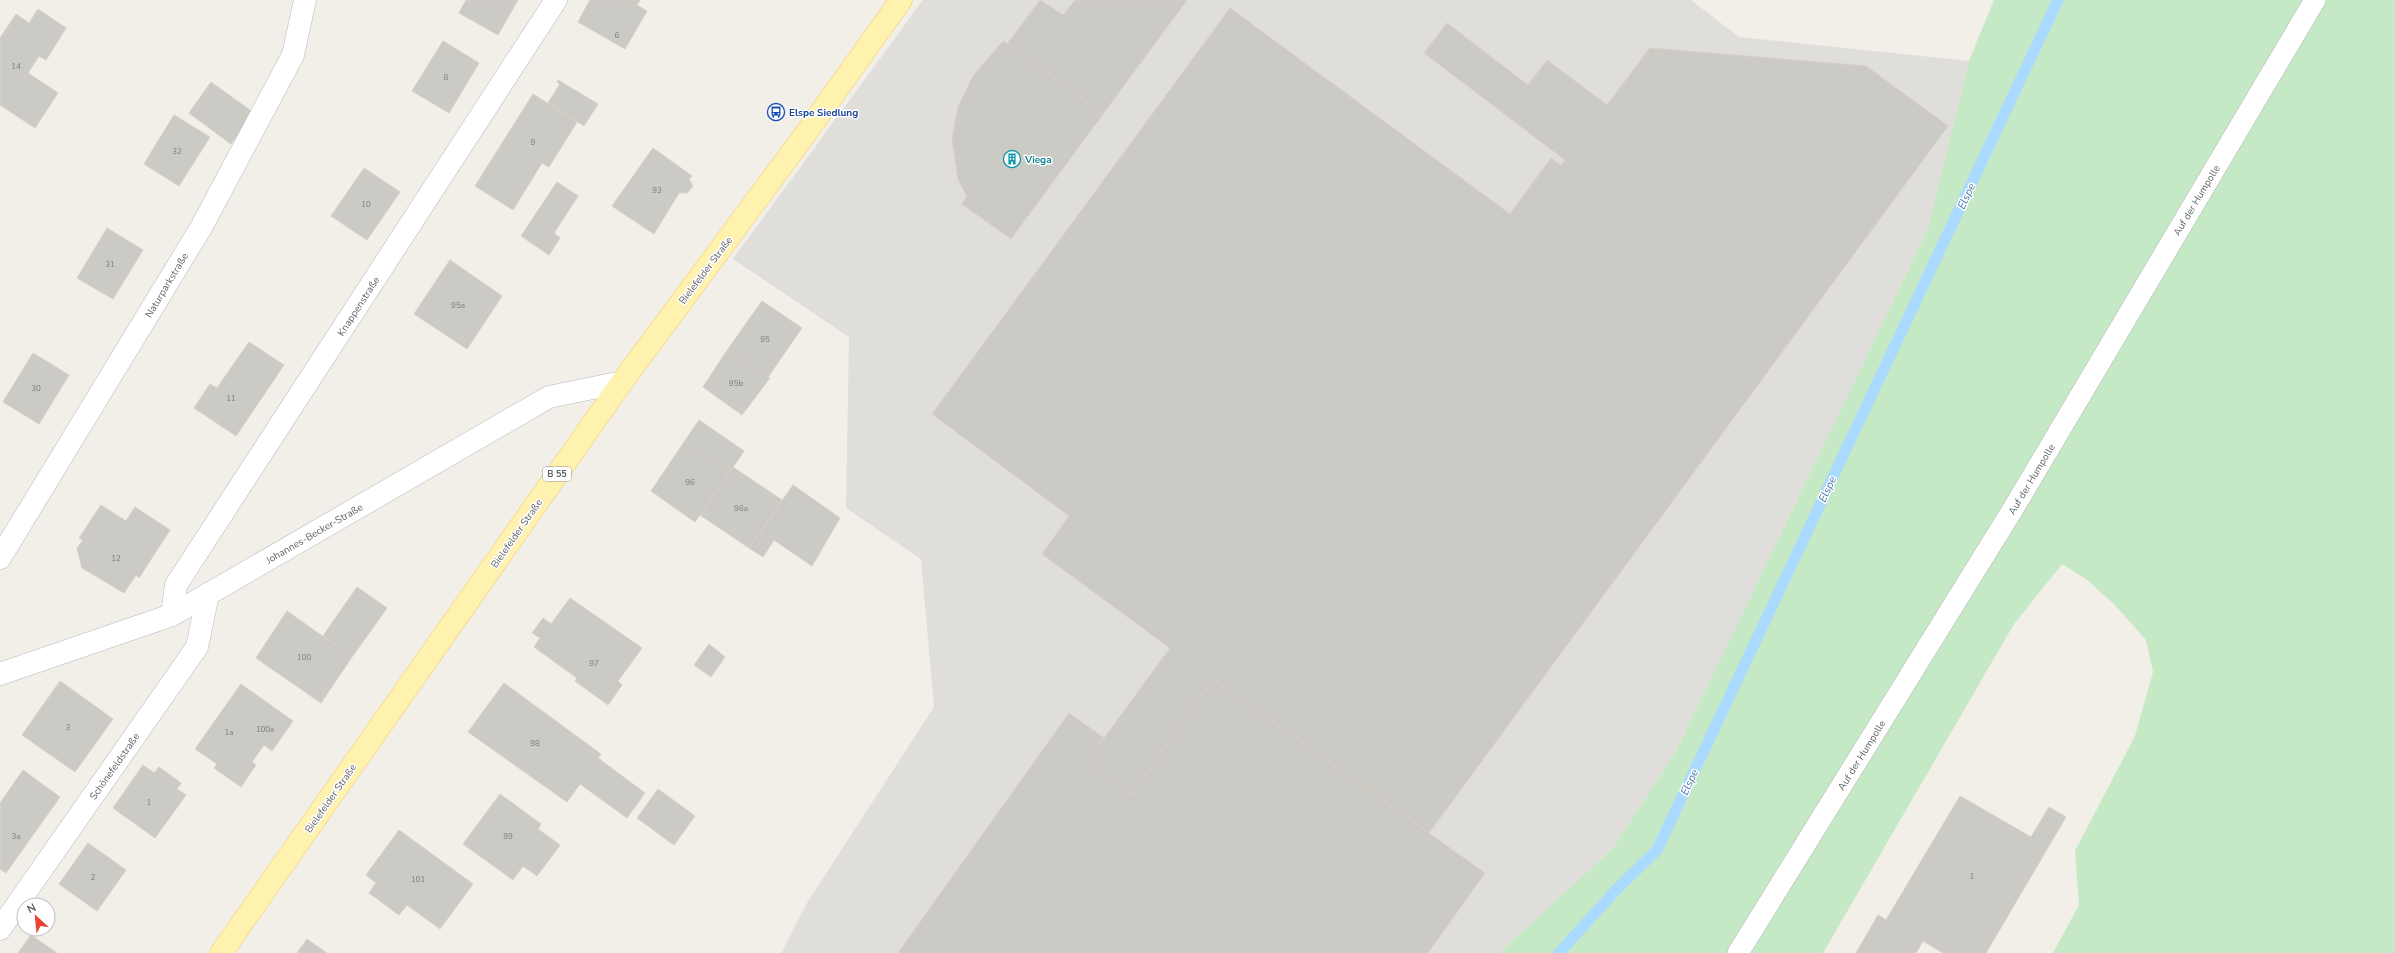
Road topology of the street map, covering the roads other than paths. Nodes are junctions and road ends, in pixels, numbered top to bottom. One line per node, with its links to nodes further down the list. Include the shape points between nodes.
1 (305, 0): 6 (street, Naturparkstraße, via 292,55 202,226)
2 (556, 0): 8 (street, Knappenstraße, via 176,585)
3 (901, 0): 5 (main road, Bielefelder Straße / B 55)
4 (2316, 0): 12 (lane, Auf der Humpolle, via 2013,509)
5 (622, 382): 7 (street, Johannes-Becker-Straße, via 549,397); 11 (main road, Bielefelder Straße / B 55)
6 (0, 558)
7 (208, 594): 8 (street, Johannes-Becker-Straße); 10 (street, Schönefeldstraße, via 197,647)
8 (172, 615): 9 (street, Johannes-Becker-Straße)
9 (0, 674)
10 (0, 929)
11 (221, 953)
12 (1738, 953)

